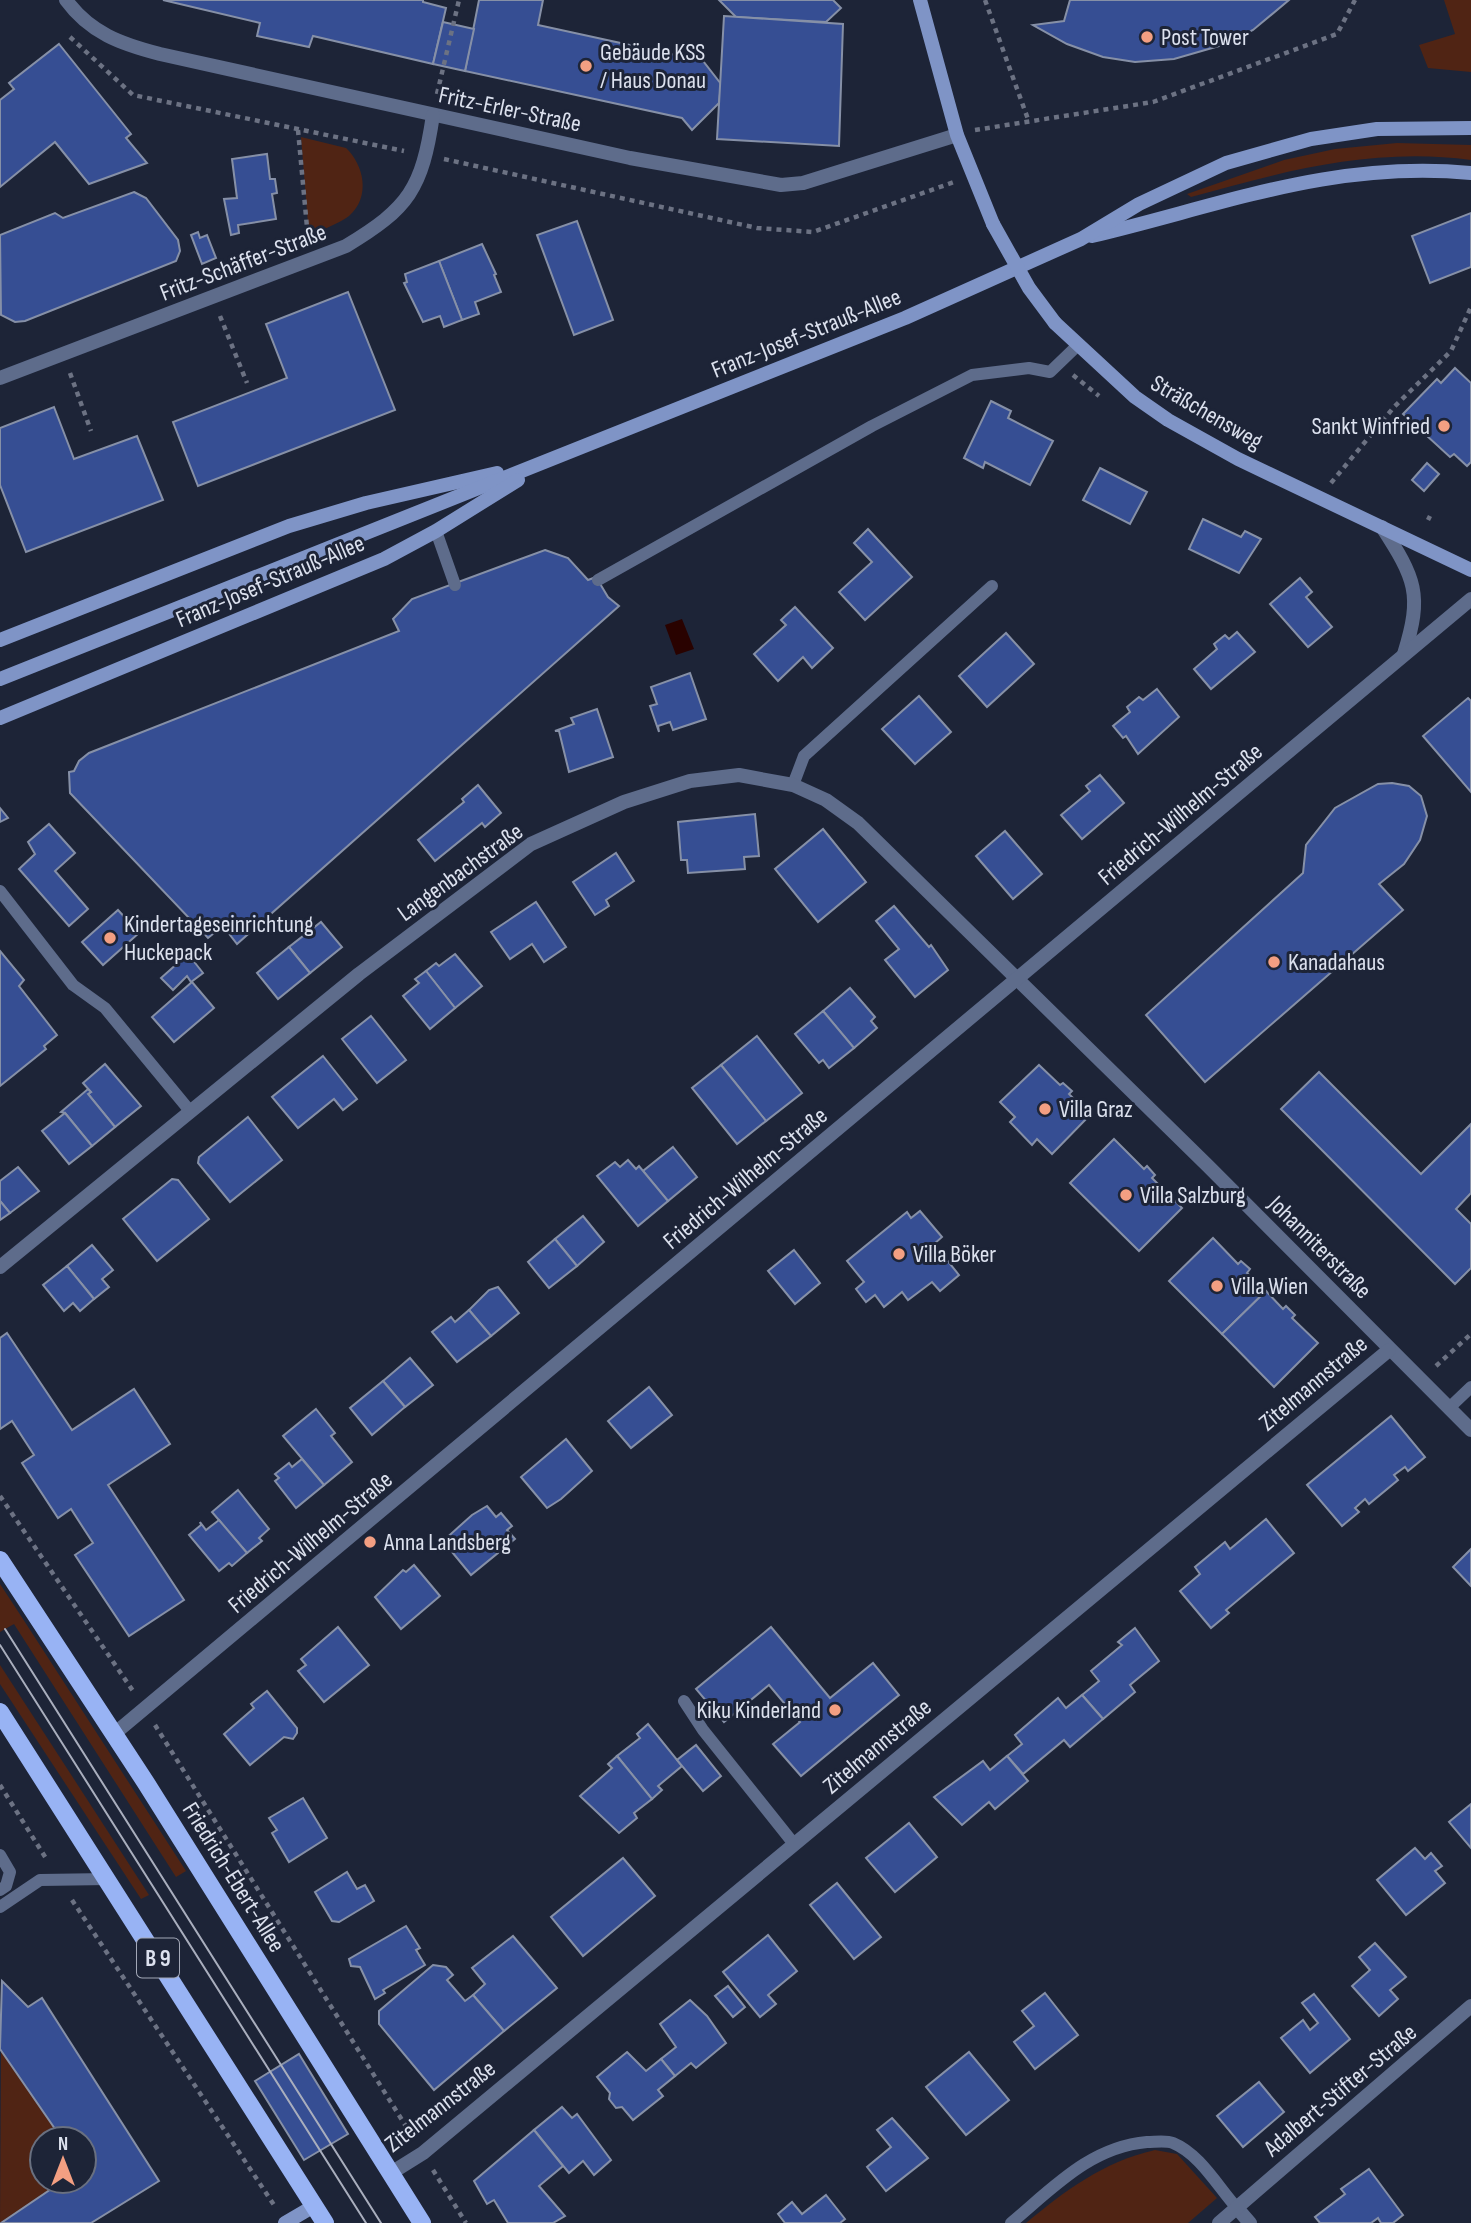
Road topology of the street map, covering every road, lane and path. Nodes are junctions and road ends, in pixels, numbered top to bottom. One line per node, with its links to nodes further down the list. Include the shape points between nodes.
1 (66, 0): 10 (street, Fritz-Erler-Straße, via 78,17 121,44)
2 (459, 0): 8 (path)
3 (920, 0): 14 (main road, Sträßchensweg)
4 (985, 0): 11 (path)
5 (1356, 0): 11 (path, via 1337,34 1153,102)
6 (67, 33): 17 (path, via 133,95 298,131)
7 (423, 94): 8 (path)
8 (436, 97): 9 (path)
9 (449, 100)
10 (433, 115): 14 (street, Fritz-Erler-Straße, via 781,185 803,183); 17 (street, Fritz-Schäffer-Straße, via 427,156 405,203 346,246)
11 (1029, 122): 13 (path)
12 (1471, 128): 16 (main road, Franz-Josef-Strauß-Allee, via 1377,129 1311,139 1226,163 1185,180)
13 (975, 130)
14 (957, 135): 20 (main road, Sträßchensweg, bridge, via 993,224 1029,288)
15 (1471, 173): 16 (main road, Franz-Josef-Strauß-Allee, via 1378,170 1328,177)
16 (1081, 239): 27 (main road, Franz-Josef-Strauß-Allee, via 905,318)
17 (310, 260): 23 (street, Fritz-Schäffer-Straße)
18 (1471, 307): 28 (path, via 1451,351 1394,407)
19 (220, 314): 24 (path)
20 (1078, 345): 21 (lane); 29 (main road, Sträßchensweg, via 1168,420 1238,459)
21 (1058, 364): 25 (path); 32 (lane, via 1050,372 1029,368 972,375)
22 (69, 371): 26 (path)
23 (0, 378)
24 (247, 383)
25 (1099, 396)
26 (91, 431)
27 (546, 462): 30 (main road, Franz-Josef-Strauß-Allee); 36 (main road, Franz-Josef-Strauß-Allee, via 366,503 289,526); 38 (main road, Franz-Josef-Strauß-Allee)
28 (1334, 478)
29 (1382, 527): 31 (main road, Sträßchensweg); 37 (street, via 1406,563 1416,594)
30 (436, 531): 33 (lane); 39 (main road, Franz-Josef-Strauß-Allee, via 384,559)
31 (1471, 570)
32 (598, 580)
33 (455, 585)
34 (992, 586): 40 (lane, via 804,756)
35 (1471, 599): 37 (street, Friedrich-Wilhelm-Straße)
36 (0, 640)
37 (1404, 656): 42 (street, Friedrich-Wilhelm-Straße)
38 (0, 679)
39 (0, 718)
40 (793, 785): 42 (street, Langenbachstraße, via 827,800 858,823); 43 (street, Langenbachstraße, via 739,775 690,781 624,802 531,845 359,974)
41 (0, 891): 43 (lane, via 73,985 105,1009)
42 (1016, 980): 46 (street, Johanniterstraße); 54 (street, Friedrich-Wilhelm-Straße)
43 (190, 1111): 44 (street, Langenbachstraße)
44 (0, 1267)
45 (1471, 1334): 47 (path)
46 (1389, 1350): 47 (street, Johanniterstraße); 58 (street, Zitelmannstraße)
47 (1421, 1380): 49 (street, Johanniterstraße)
48 (1471, 1387): 49 (lane)
49 (1449, 1408): 50 (street, Johanniterstraße)
50 (1471, 1430)
51 (0, 1496): 54 (path)
52 (0, 1560): 56 (main road, Friedrich-Ebert-Allee)
53 (684, 1701): 58 (lane)
54 (145, 1710): 56 (street, Friedrich-Wilhelm-Straße); 65 (path)
55 (0, 1712): 61 (main road, B 9)
56 (114, 1734): 66 (main road, Friedrich-Ebert-Allee)
57 (0, 1785): 60 (path)
58 (794, 1844): 65 (street, Zitelmannstraße)
59 (0, 1855): 62 (lane, via 10,1872)
60 (59, 1879): 61 (lane); 63 (lane, via 40,1880); 70 (path)
61 (108, 1879): 68 (main road, B 9)
62 (0, 1890)
63 (0, 1907)
64 (1471, 2006): 69 (street, Adalbert-Stifter-Straße)
65 (423, 2153): 66 (street, Zitelmannstraße)
66 (391, 2173): 72 (main road, Friedrich-Ebert-Allee)
67 (443, 2187): 73 (path)
68 (314, 2206): 70 (main road); 71 (main road, B 9)
69 (1237, 2208): 74 (lane, via 1192,2155 1171,2142 1152,2142 1130,2144 1082,2163); 75 (street, Adalbert-Stifter-Straße); 76 (street)
70 (285, 2223)
71 (325, 2223)
72 (422, 2223)
73 (466, 2223)
74 (1012, 2223)
75 (1219, 2223)
76 (1250, 2223)

